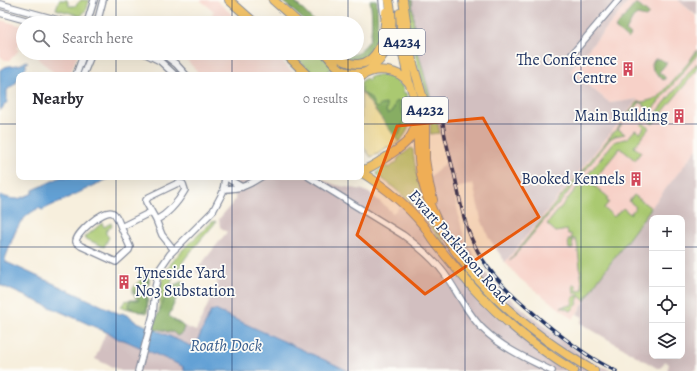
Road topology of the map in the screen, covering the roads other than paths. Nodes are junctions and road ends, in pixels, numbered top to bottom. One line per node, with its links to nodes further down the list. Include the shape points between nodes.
1 (94, 0): 12 (street)
2 (103, 0): 13 (street)
3 (229, 0): 14 (main road)
4 (273, 0): 15 (main road)
5 (382, 0): 17 (street)
6 (388, 0): 17 (main road, A4234); 32 (main road, A4234, via 391,26 388,47 379,61)
7 (401, 0): 34 (main road, A4234, via 403,54); 46 (main road, A4232, via 412,61 425,105 427,172)
8 (618, 0): 25 (street)
9 (0, 4): 11 (street)
10 (0, 13): 16 (street)
11 (44, 16)
12 (89, 16)
13 (99, 16)
14 (247, 16)
15 (291, 16)
16 (16, 17)
17 (385, 27): 24 (main road, A4234, via 379,49 368,60 352,64)
18 (81, 60): 26 (street)
19 (89, 60): 27 (street)
20 (158, 60): 28 (street)
21 (171, 60): 29 (street)
22 (292, 60): 30 (main road)
23 (330, 60): 31 (main road)
24 (340, 60)
25 (568, 60)
26 (77, 72)
27 (84, 72)
28 (172, 72)
29 (183, 72)
30 (304, 72)
31 (345, 72)
32 (364, 74)
33 (364, 75): 34 (main road, via 381,71 391,72)
34 (409, 83): 35 (main road, Ewart Parkinson Road)
35 (417, 116): 36 (main road, via 413,132 407,142 374,166); 46 (main road, Ewart Parkinson Road / A4232, via 417,150 421,179)
36 (364, 170)
37 (364, 173): 51 (main road, Ewart Parkinson Road, via 406,206 474,289 519,332)
38 (224, 180): 43 (street)
39 (230, 180): 42 (street)
40 (257, 180): 42 (street)
41 (314, 180): 50 (street, via 416,245 438,266 465,308 484,330 508,349)
42 (242, 187): 43 (street)
43 (223, 189): 48 (street, via 209,216)
44 (151, 212): 45 (street); 45 (street, via 146,202 147,198 178,183 184,186 185,190 179,200); 47 (street)
45 (156, 220): 48 (street, via 162,236)
46 (438, 222): 52 (main road, Ewart Parkinson Road / A4232, via 453,248 504,306 556,348)
47 (121, 227): 47 (street, via 130,247 116,262 76,242 76,237 80,233 107,212 115,215)
48 (174, 250): 49 (street, via 164,261 158,275 150,326)
49 (138, 371)
50 (552, 371)
51 (574, 371)
52 (594, 371)

